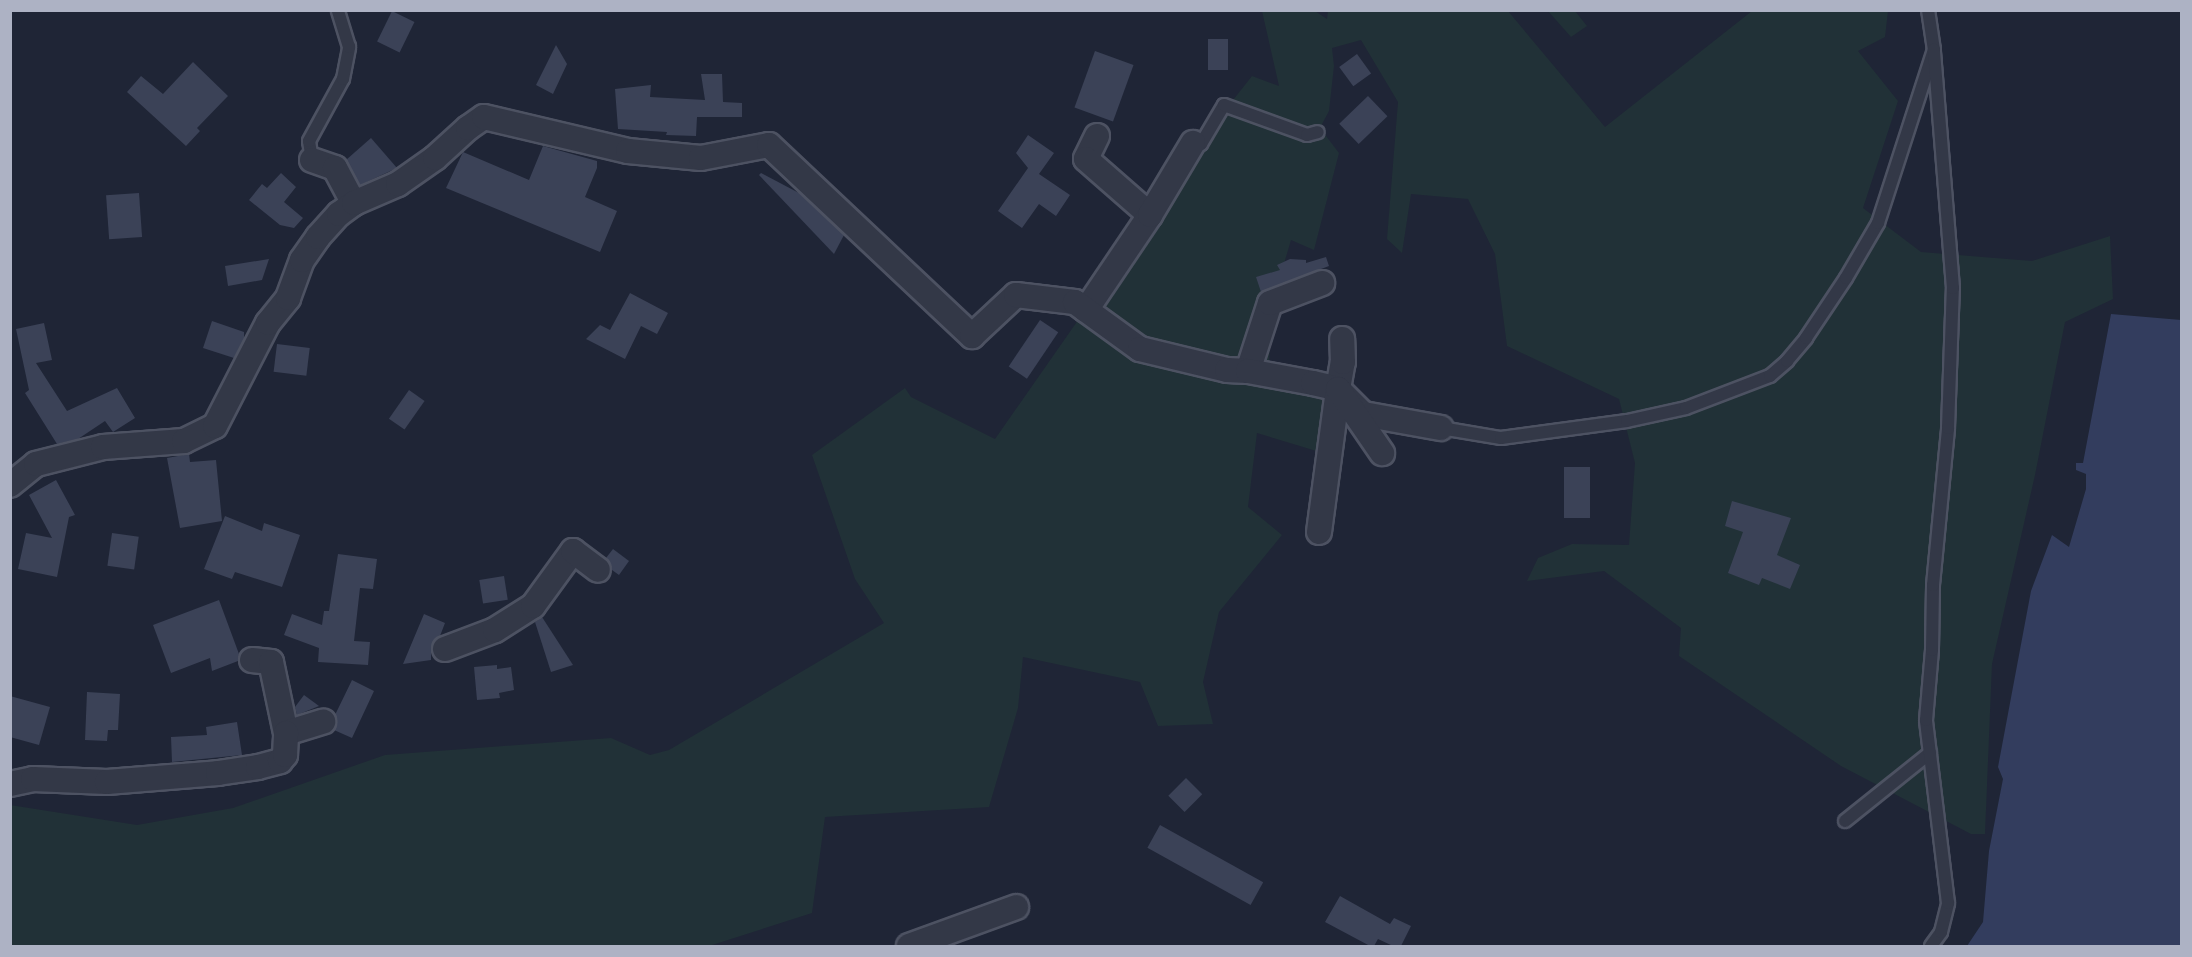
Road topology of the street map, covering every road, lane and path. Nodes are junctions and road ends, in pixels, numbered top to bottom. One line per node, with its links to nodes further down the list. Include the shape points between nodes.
1 (338, 10): 7 (lane, via 349,47 343,79 309,141)
2 (1928, 10): 3 (lane)
3 (1934, 50): 15 (lane, via 1878,223 1806,338 1770,376 1686,408 1628,421 1501,438); 24 (lane, via 1953,288 1948,428 1933,585 1926,720)
4 (1318, 132): 6 (lane, via 1307,135 1224,105 1201,144)
5 (1097, 136): 9 (street, via 1086,159)
6 (1193, 143): 9 (street)
7 (312, 160): 8 (street, via 335,168)
8 (354, 203): 11 (street, via 398,184 484,117 628,151 691,158 769,145 972,336 1016,295 1075,302); 17 (street, via 318,237 302,260 288,298 268,323 215,426 184,441 103,447 36,464)
9 (1150, 215): 11 (street)
10 (1322, 283): 13 (street, via 1269,303)
11 (1086, 310): 13 (street, via 1140,349 1227,370)
12 (1342, 339): 14 (street)
13 (1248, 371): 14 (street)
14 (1338, 389): 15 (street, via 1363,414); 16 (street); 18 (street)
15 (1441, 428)
16 (1382, 453)
17 (10, 485)
18 (1319, 532)
19 (598, 570): 20 (street, via 573,551 533,606 495,630)
20 (445, 649)
21 (252, 660): 23 (street, via 272,662)
22 (323, 722): 23 (street)
23 (286, 733): 25 (street, via 285,754 280,761 258,767 118,781 33,779)
24 (1930, 753): 26 (lane); 29 (lane, via 1948,903 1941,932)
25 (10, 784)
26 (1845, 821)
27 (1016, 907): 28 (street)
28 (909, 946)
29 (1931, 946)

